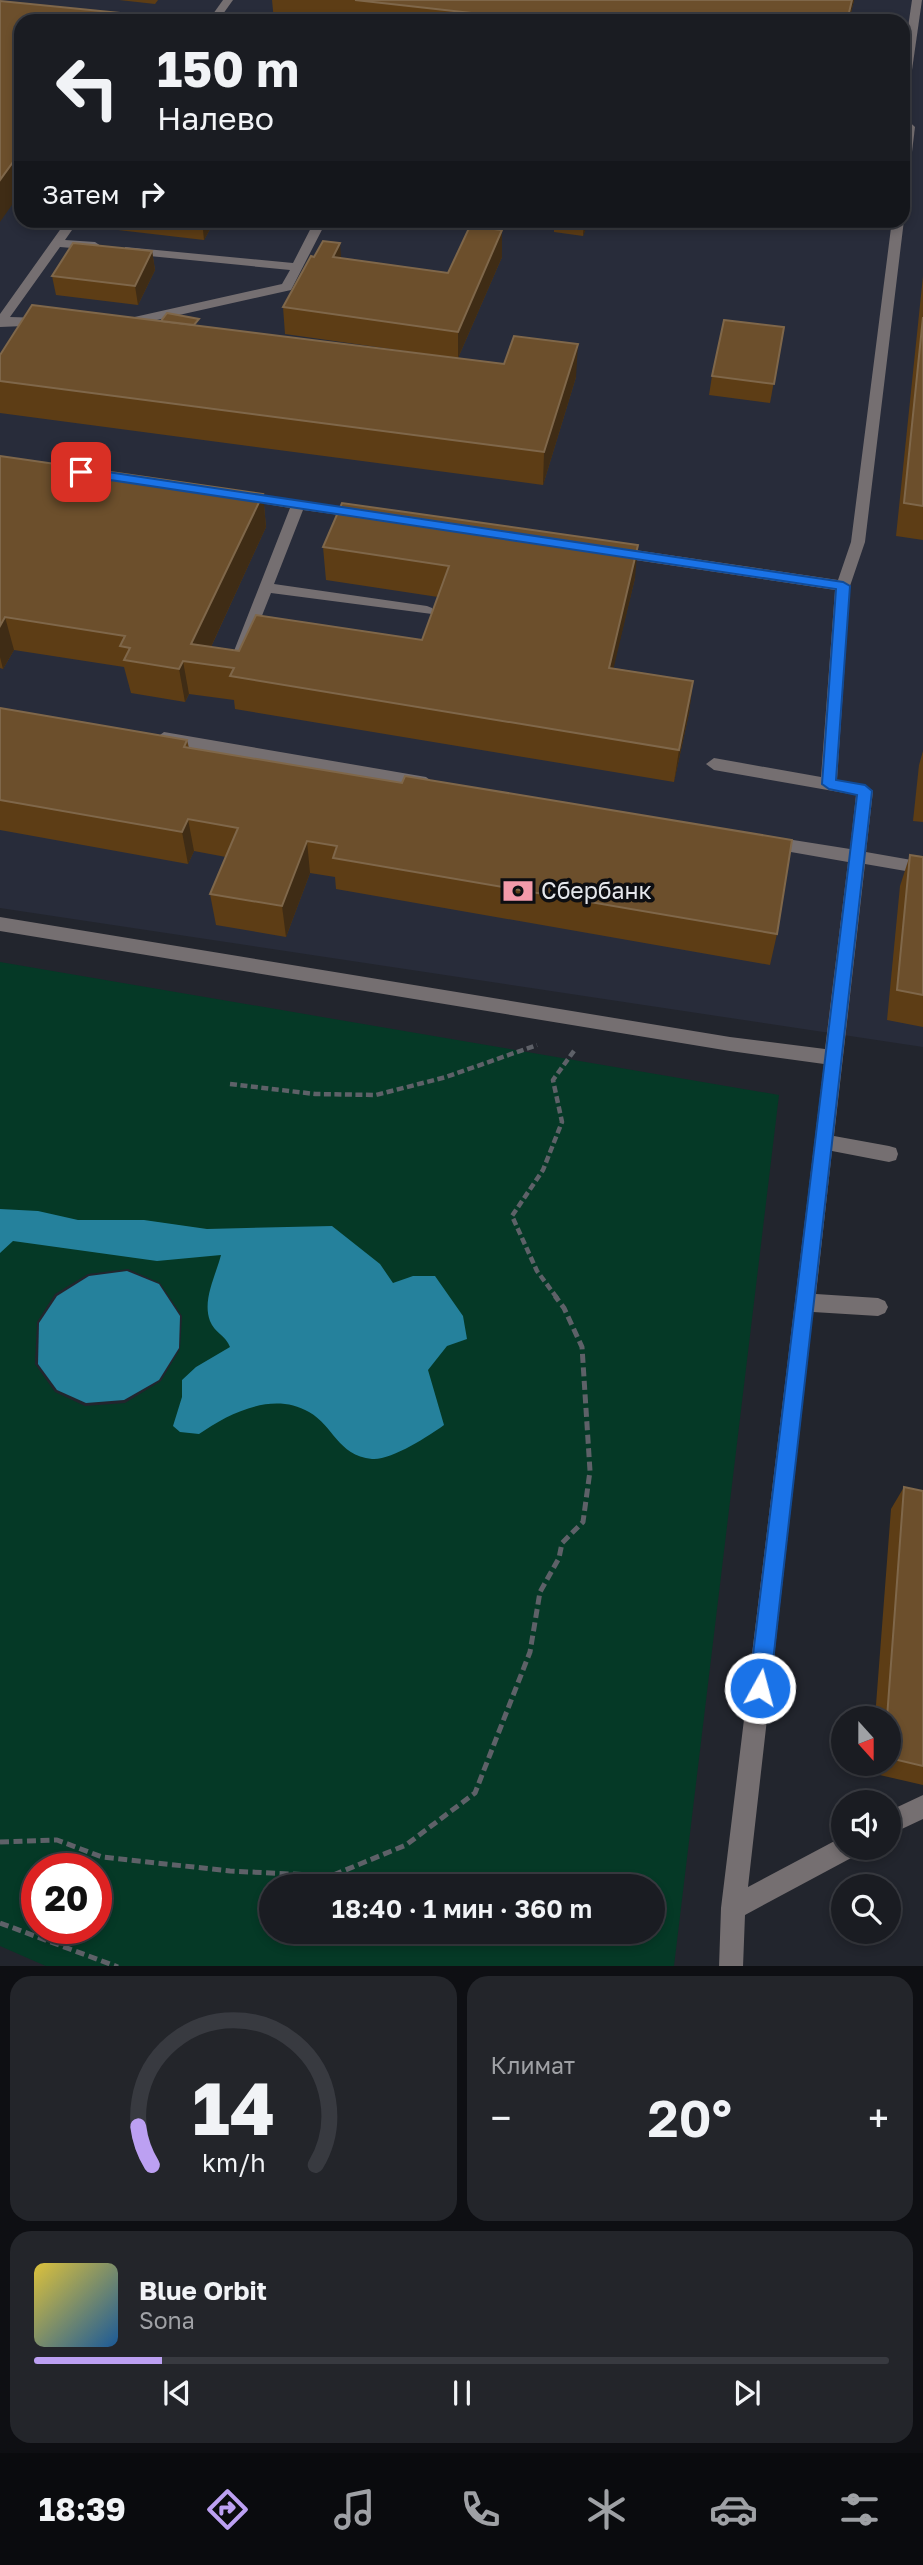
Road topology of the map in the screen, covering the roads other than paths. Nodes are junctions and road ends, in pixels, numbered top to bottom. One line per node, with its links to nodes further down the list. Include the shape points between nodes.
1 (917, 0): 2 (lane)
2 (910, 49)
3 (67, 228): 6 (lane)
4 (317, 228): 7 (lane)
5 (897, 228): 15 (lane, via 858,542)
6 (57, 243): 7 (lane); 8 (lane)
7 (296, 267): 10 (lane, via 287,287)
8 (1, 322): 9 (lane)
9 (54, 322)
10 (106, 324)
11 (230, 494): 12 (lane)
12 (298, 505): 13 (lane); 16 (lane)
13 (380, 517)
14 (598, 549): 15 (lane)
15 (843, 586): 21 (lane)
16 (265, 588): 17 (lane); 18 (lane)
17 (427, 611)
18 (233, 671)
19 (150, 735): 22 (lane)
20 (713, 764): 21 (lane)
21 (829, 784): 24 (lane, via 865,791)
22 (449, 787)
23 (748, 838): 24 (lane)
24 (857, 857): 25 (lane); 27 (lane)
25 (923, 869)
26 (0, 924): 27 (lane, via 590,1028)
27 (834, 1058): 28 (lane)
28 (824, 1142): 29 (lane); 30 (lane)
29 (889, 1154)
30 (805, 1302): 31 (lane); 35 (lane)
31 (878, 1307)
32 (923, 1807): 33 (lane)
33 (901, 1818)
34 (831, 1855): 35 (lane)
35 (733, 1908): 36 (lane)
36 (732, 1966)

